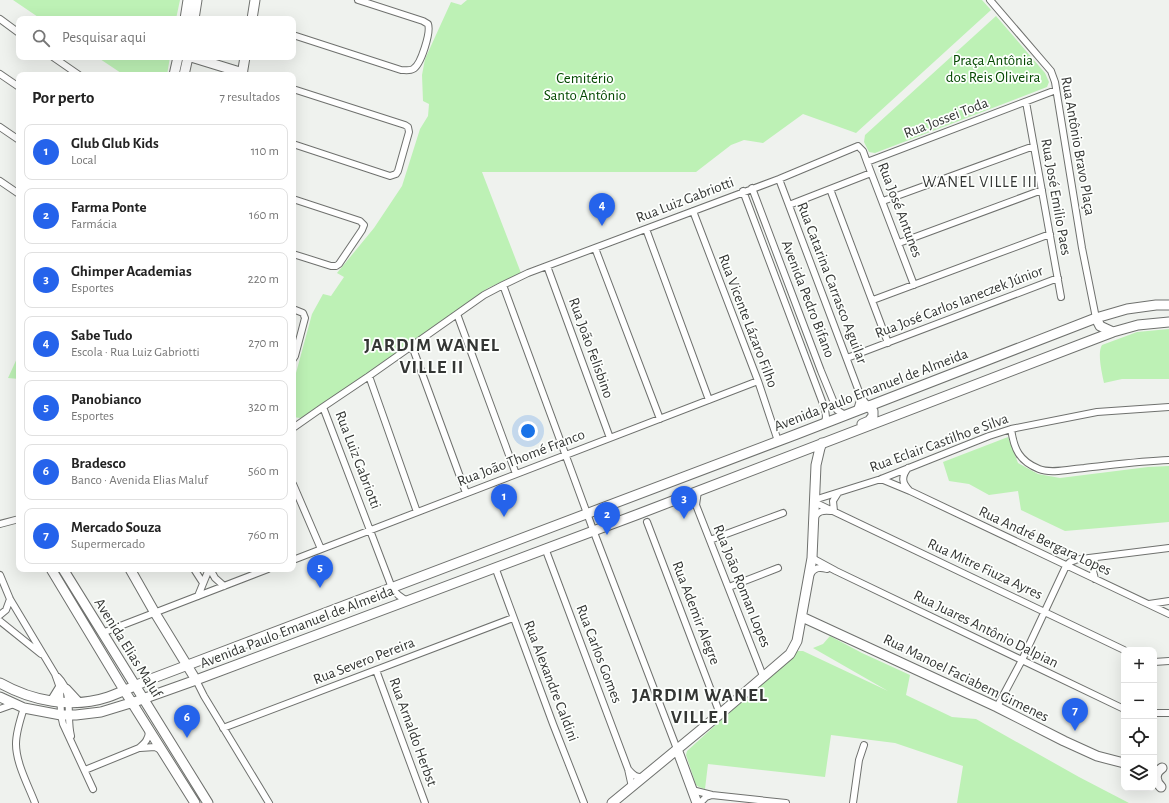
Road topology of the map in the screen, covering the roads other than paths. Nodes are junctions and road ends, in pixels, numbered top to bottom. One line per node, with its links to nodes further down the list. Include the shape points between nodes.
1 (188, 0): 6 (main road)
2 (197, 0): 7 (main road)
3 (255, 0): 8 (main road)
4 (358, 0): 11 (street, via 428,24 418,65 413,69 401,70)
5 (990, 0): 25 (street, Rua Antônio Bravo Plaça, via 1051,71)
6 (185, 16)
7 (194, 16)
8 (252, 16)
9 (0, 19): 10 (street)
10 (16, 31)
11 (296, 36)
12 (57, 60): 17 (street)
13 (177, 60): 18 (main road)
14 (187, 60): 19 (main road)
15 (201, 60): 20 (main road)
16 (246, 60): 21 (main road)
17 (75, 72)
18 (175, 72)
19 (185, 72)
20 (239, 72)
21 (245, 72)
22 (0, 74): 23 (street)
23 (16, 85)
24 (296, 90): 29 (street, via 405,125 409,132 396,174 390,176)
25 (1056, 90): 26 (street, Rua Jossei Toda); 59 (street, Rua Antônio Bravo Plaça)
26 (1026, 102): 31 (street, Rua José Emilio Paes); 32 (street, Rua Jossei Toda)
27 (0, 127): 28 (street)
28 (16, 138)
29 (296, 145)
30 (858, 146): 32 (street, Rua José Antunes); 34 (street, Rua Luiz Gabriotti)
31 (1034, 146): 38 (street, Rua José Emilio Paes); 42 (street)
32 (867, 162): 33 (street, Rua José Antunes)
33 (871, 173): 37 (street); 42 (street, Rua José Antunes)
34 (779, 179): 36 (street, Rua Luiz Gabriotti); 43 (street, Rua Catarina Carrasco Aguilar)
35 (0, 181): 40 (street)
36 (752, 188): 39 (street, Rua Luiz Gabriotti); 66 (street, Avenida Pedro Bifano)
37 (830, 189): 43 (street); 55 (street)
38 (1042, 190): 46 (street, Rua José Emilio Paes); 47 (street)
39 (743, 191): 44 (street, Rua Luiz Gabriotti); 67 (street, Avenida Pedro Bifano)
40 (16, 192)
41 (296, 200): 49 (street, via 360,221 364,225 336,266)
42 (883, 201): 47 (street, Rua José Antunes)
43 (789, 205): 65 (street, Rua Catarina Carrasco Aguilar)
44 (693, 211): 45 (street, Rua Luiz Gabriotti); 69 (street, Rua Vicente Lázaro Filho)
45 (646, 229): 48 (street, Rua Luiz Gabriotti); 71 (street)
46 (1050, 234): 51 (street, Rua José Emilio Paes); 52 (street)
47 (899, 243): 52 (street, Rua José Antunes)
48 (595, 248): 50 (street, Rua Luiz Gabriotti); 77 (street)
49 (296, 255)
50 (547, 266): 53 (street, Rua Luiz Gabriotti); 81 (street, Rua João Felisbino)
51 (1058, 278): 54 (street, Rua José Emilio Paes); 62 (street, Rua José Carlos Ianeczek Júnior)
52 (914, 284): 55 (street)
53 (503, 285): 58 (street, Rua Luiz Gabriotti); 86 (street)
54 (1061, 297)
55 (873, 300): 62 (street)
56 (1169, 304): 59 (main road, Avenida Paulo Emanuel de Almeida, via 1127,309)
57 (296, 310): 64 (street, via 304,315)
58 (457, 314): 63 (street, Rua Luiz Gabriotti); 90 (street)
59 (1096, 318): 61 (main road, via 1100,326); 72 (main road, Avenida Paulo Emanuel de Almeida)
60 (1169, 322): 61 (main road, Avenida Paulo Emanuel de Almeida)
61 (1113, 332): 82 (main road, Avenida Paulo Emanuel de Almeida)
62 (888, 343): 65 (street, Rua José Carlos Ianeczek Júnior)
63 (412, 346): 68 (street, Rua Luiz Gabriotti); 99 (street)
64 (296, 352)
65 (847, 358): 70 (street, Rua Catarina Carrasco Aguilar)
66 (821, 371): 67 (street); 76 (street, Avenida Pedro Bifano, via 837,410)
67 (812, 374): 79 (street, Avenida Pedro Bifano, via 825,409)
68 (369, 376): 73 (street, Rua Luiz Gabriotti); 106 (street)
69 (758, 381): 71 (street, Rua João Thomé Franco); 83 (street, Rua Vicente Lázaro Filho)
70 (861, 397): 72 (street, Rua Catarina Carrasco Aguilar); 75 (street)
71 (709, 400): 77 (street, Rua João Thomé Franco)
72 (868, 406): 75 (main road, Avenida Paulo Emanuel de Almeida); 82 (main road, via 873,413 871,419)
73 (323, 407): 78 (street); 114 (street, Rua Luiz Gabriotti)
74 (1169, 407): 80 (street, Rua Eclair Castilho e Silva, via 1097,412)
75 (858, 410): 76 (main road, Avenida Paulo Emanuel de Almeida)
76 (845, 415): 79 (main road, Avenida Paulo Emanuel de Almeida)
77 (660, 419): 81 (street, Rua João Thomé Franco)
78 (296, 423)
79 (825, 423): 83 (main road, Avenida Paulo Emanuel de Almeida)
80 (1011, 429): 87 (street, via 1018,454 1025,462 1040,470 1058,471); 89 (street, Rua Eclair Castilho e Silva)
81 (610, 438): 86 (street, Rua João Thomé Franco)
82 (833, 439): 84 (main road, Avenida Paulo Emanuel de Almeida)
83 (778, 441): 108 (main road, Avenida Paulo Emanuel de Almeida)
84 (822, 443): 85 (main road, Avenida Paulo Emanuel de Almeida); 88 (main road)
85 (802, 451): 88 (main road, via 812,454); 97 (main road, Avenida Paulo Emanuel de Almeida)
86 (565, 455): 90 (street, Rua João Thomé Franco); 108 (street)
87 (1169, 460)
88 (816, 465): 95 (main road)
89 (908, 468): 91 (street, Rua Eclair Castilho e Silva); 94 (street)
90 (516, 474): 99 (street, Rua João Thomé Franco)
91 (894, 474): 92 (street, Rua Eclair Castilho e Silva); 93 (street, via 889,478); 94 (street, Rua André Bergara Lopes)
92 (881, 479): 93 (street, Rua André Bergara Lopes); 100 (street, Rua Eclair Castilho e Silva)
93 (892, 483): 98 (street, Rua André Bergara Lopes)
94 (903, 483): 98 (street, Rua André Bergara Lopes)
95 (815, 484): 100 (street, Rua Eclair Castilho e Silva, via 820,492); 102 (main road)
96 (296, 491): 119 (street)
97 (698, 491): 101 (main road, Avenida Paulo Emanuel de Almeida); 103 (street, Rua João Roman Lopes)
98 (910, 491): 122 (street, Rua André Bergara Lopes)
99 (466, 493): 106 (street, Rua João Thomé Franco)
100 (838, 493): 102 (street, Rua Eclair Castilho e Silva); 105 (street, via 833,501)
101 (686, 495): 103 (street, Rua João Roman Lopes); 104 (main road, Avenida Paulo Emanuel de Almeida)
102 (814, 501): 105 (street, Rua Mitre Fiuza Ayres); 111 (main road)
103 (696, 504): 116 (street, Rua João Roman Lopes)
104 (648, 510): 109 (main road, Avenida Paulo Emanuel de Almeida); 112 (street, Rua Ademir Alegre)
105 (834, 511): 111 (street, via 822,511); 149 (street, Rua Mitre Fiuza Ayres)
106 (417, 512): 114 (street, Rua João Thomé Franco)
107 (783, 513): 116 (street)
108 (587, 514): 115 (street); 143 (main road, Avenida Paulo Emanuel de Almeida)
109 (636, 515): 112 (street); 115 (main road, Avenida Paulo Emanuel de Almeida)
110 (16, 520): 113 (street)
111 (813, 521): 124 (main road)
112 (647, 522): 182 (street, Rua Ademir Alegre)
113 (0, 524)
114 (370, 530): 119 (street, Rua João Thomé Franco); 143 (street, Rua Luiz Gabriotti)
115 (593, 531): 117 (main road, Avenida Paulo Emanuel de Almeida); 187 (street)
116 (710, 540): 142 (street, Rua João Roman Lopes)
117 (545, 548): 126 (main road, Avenida Paulo Emanuel de Almeida); 200 (street, Rua Carlos Gomes)
118 (1169, 548): 120 (street)
119 (321, 549): 121 (street, Rua João Thomé Franco)
120 (1095, 558): 123 (street); 139 (street)
121 (296, 559)
122 (1055, 560): 123 (street); 125 (street, Rua André Bergara Lopes)
123 (1076, 560): 125 (street)
124 (812, 562): 127 (street, Rua Juares Antônio Dalpian); 129 (street, Rua Juares Antônio Dalpian); 138 (main road)
125 (1066, 566): 139 (street, Rua André Bergara Lopes); 149 (street)
126 (495, 567): 146 (main road, Avenida Paulo Emanuel de Almeida); 154 (street, Rua Alexandre Caldini)
127 (821, 567): 129 (street, Rua Juares Antônio Dalpian); 138 (street, via 812,571)
128 (778, 568): 142 (street)
129 (836, 571): 161 (street, Rua Juares Antônio Dalpian)
130 (53, 572): 171 (main road, Avenida Elias Maluf)
131 (65, 572): 157 (main road, Avenida Elias Maluf)
132 (132, 572): 150 (main road)
133 (196, 572): 140 (street)
134 (208, 572): 140 (street)
135 (212, 572): 141 (street)
136 (260, 572): 141 (street)
137 (0, 575): 145 (street)
138 (809, 576): 153 (main road)
139 (1095, 579): 148 (street, Rua André Bergara Lopes)
140 (203, 583): 144 (street)
141 (224, 586): 144 (street)
142 (729, 587): 166 (street, Rua João Roman Lopes)
143 (392, 588): 146 (street, Avenida Paulo Emanuel de Almeida, via 397,595); 164 (main road, Avenida Paulo Emanuel de Almeida)
144 (198, 596): 150 (street)
145 (10, 599): 151 (street, via 6,610); 160 (street)
146 (408, 601): 167 (main road, Avenida Paulo Emanuel de Almeida)
147 (1169, 601): 148 (street)
148 (1148, 604): 152 (street, Rua André Bergara Lopes)
149 (1044, 612): 159 (street, Rua Mitre Fiuza Ayres); 161 (street)
150 (155, 613): 157 (street); 164 (main road)
151 (0, 614)
152 (1169, 614)
153 (802, 617): 156 (main road, Rua Manoel Faciabem Gimenes); 158 (main road)
154 (514, 618): 165 (street, Rua Severo Pereira); 214 (street, Rua Alexandre Caldini)
155 (0, 621): 160 (street)
156 (819, 624): 158 (main road, via 806,628); 178 (main road, Rua Manoel Faciabem Gimenes)
157 (102, 633): 169 (main road, Avenida Elias Maluf)
158 (797, 641): 166 (main road, via 790,654)
159 (1121, 649)
160 (44, 656): 170 (street)
161 (1022, 660): 178 (street); 179 (street, Rua Juares Antônio Dalpian)
162 (1169, 661): 163 (street)
163 (1157, 662)
164 (187, 666): 167 (main road, Avenida Paulo Emanuel de Almeida); 169 (main road, Avenida Paulo Emanuel de Almeida)
165 (376, 670): 185 (street, Rua Severo Pereira); 213 (street, Rua Arnaldo Herbst)
166 (763, 676): 182 (main road)
167 (196, 680): 173 (main road, Avenida Paulo Emanuel de Almeida); 185 (street)
168 (0, 683): 174 (main road, via 22,694)
169 (134, 686): 171 (main road, Avenida Paulo Emanuel de Almeida); 173 (main road, Avenida Elias Maluf)
170 (63, 688): 174 (main road); 174 (main road)
171 (124, 690): 174 (main road, Avenida Paulo Emanuel de Almeida, via 107,697); 175 (main road, Avenida Elias Maluf)
172 (0, 697): 176 (main road, Avenida Paulo Emanuel de Almeida)
173 (143, 699): 175 (main road, Avenida Paulo Emanuel de Almeida); 203 (main road, Avenida Elias Maluf)
174 (65, 702): 184 (street)
175 (132, 702): 184 (main road, Avenida Paulo Emanuel de Almeida, via 101,712); 186 (main road, Avenida Elias Maluf)
176 (14, 704): 177 (main road, Avenida Paulo Emanuel de Almeida); 180 (street)
177 (24, 708): 184 (main road, Avenida Paulo Emanuel de Almeida); 209 (street, via 17,733 17,756)
178 (997, 708): 193 (main road, Rua Manoel Faciabem Gimenes)
179 (1121, 708)
180 (0, 709)
181 (1169, 713): 183 (street)
182 (720, 714): 188 (main road)
183 (1157, 714)
184 (65, 718): 201 (street)
185 (224, 728): 212 (street)
186 (149, 729): 190 (street, via 149,738); 192 (main road, Avenida Elias Maluf)
187 (672, 736): 188 (street, via 680,740); 191 (street)
188 (690, 738): 191 (main road)
189 (864, 745): 218 (street, via 859,760)
190 (139, 748): 192 (street, via 155,747); 201 (street)
191 (677, 749): 194 (main road); 197 (main road)
192 (163, 751): 196 (main road, Avenida Elias Maluf)
193 (1098, 756): 195 (main road, Rua Manoel Faciabem Gimenes); 198 (main road)
194 (665, 759): 197 (main road, via 676,760); 202 (main road)
195 (1121, 762)
196 (172, 765): 203 (main road, via 181,765); 210 (main road, Avenida Elias Maluf)
197 (684, 767): 207 (main road)
198 (1121, 768)
199 (1162, 768): 205 (main road, via 1156,777)
200 (628, 769): 202 (street, via 634,775); 204 (street, Rua Carlos Gomes)
201 (85, 770): 206 (street)
202 (645, 776): 204 (main road)
203 (197, 784): 211 (main road, Avenida Elias Maluf)
204 (632, 787): 215 (main road)
205 (1161, 787)
206 (93, 789)
207 (692, 790): 208 (street); 216 (main road)
208 (712, 795): 216 (street); 217 (street)
209 (35, 803)
210 (196, 803)
211 (208, 803)
212 (269, 803)
213 (425, 803)
214 (584, 803)
215 (612, 803)
216 (698, 803)
217 (786, 803)
218 (853, 803)

